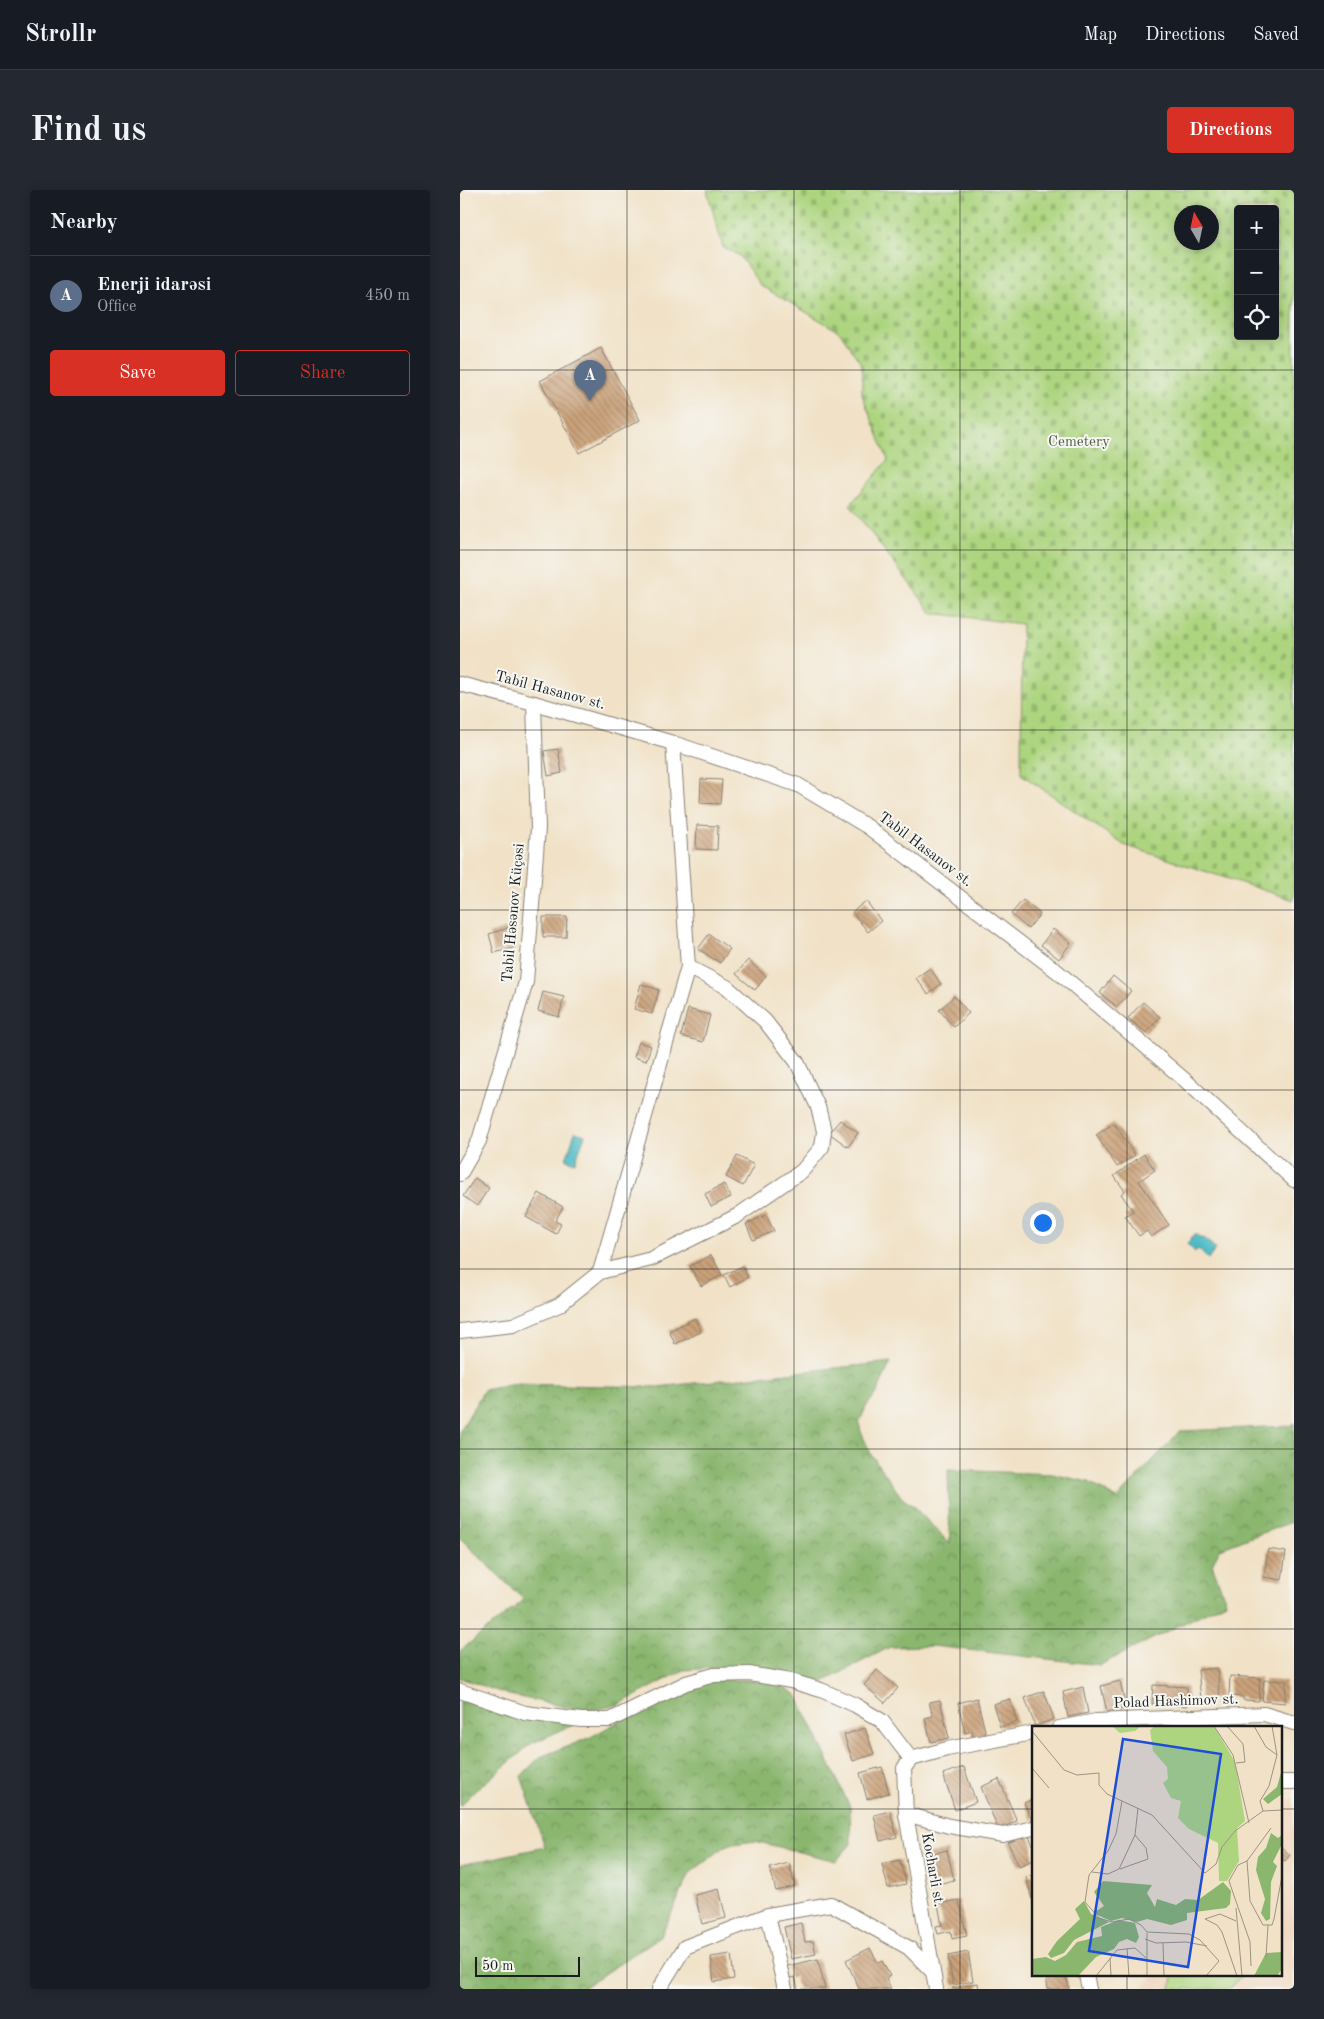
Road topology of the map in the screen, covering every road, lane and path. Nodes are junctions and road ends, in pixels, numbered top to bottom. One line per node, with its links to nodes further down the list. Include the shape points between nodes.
1 (460, 684): 2 (street, Tabil Hasanov st.)
2 (534, 703): 3 (street, Tabil Hasanov st.); 5 (street, Tabil Həsənov Küçəsi, via 538,828 526,982 479,1141)
3 (673, 743): 4 (street); 6 (street, Tabil Hasanov st., via 798,785 868,827 1058,972 1186,1081)
4 (688, 967): 7 (street); 7 (street, via 727,987 765,1021 797,1062 818,1107 824,1132 822,1147 802,1171 737,1216 650,1259)
5 (460, 1174)
6 (1294, 1180)
7 (600, 1272): 8 (street, via 559,1305 513,1325)
8 (460, 1331)
9 (460, 1691): 13 (street, via 525,1713 610,1720 686,1683 714,1675 749,1674 806,1686 855,1705 882,1721)
10 (1294, 1723): 11 (street, Polad Hashimov st., via 1264,1714 1096,1721)
11 (1070, 1726)
12 (1032, 1733): 13 (street)
13 (911, 1759): 14 (street, Kocharli st., via 904,1768)
14 (906, 1814): 15 (street, via 1003,1835); 17 (street, Kocharli st.)
15 (1032, 1828)
16 (768, 1915): 17 (street, via 831,1904 910,1948); 19 (street, via 685,1947); 20 (street)
17 (932, 1970): 21 (street, Kocharli st.)
18 (1086, 1976): 22 (street)
19 (659, 1989)
20 (785, 1989)
21 (936, 1989)
22 (1089, 1989)

